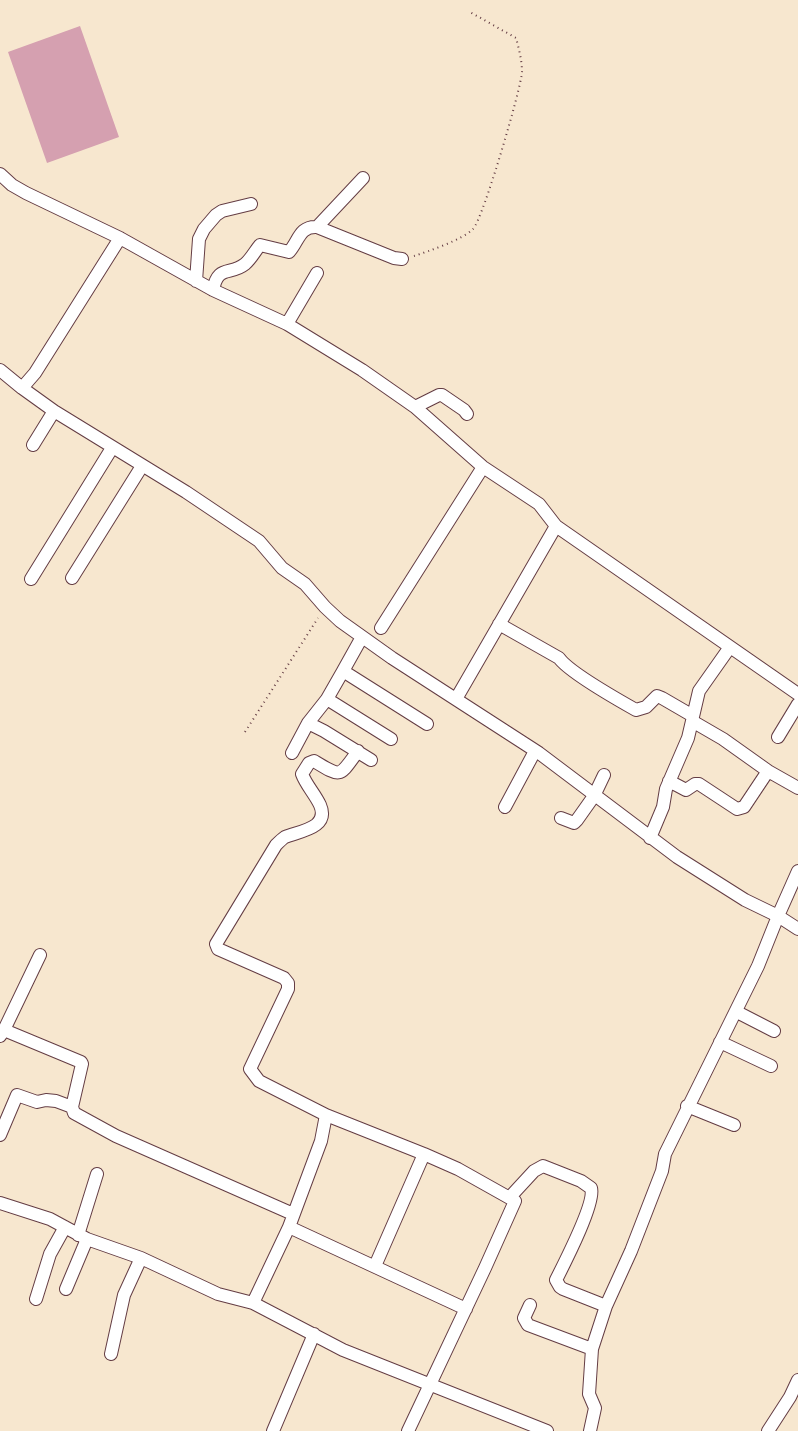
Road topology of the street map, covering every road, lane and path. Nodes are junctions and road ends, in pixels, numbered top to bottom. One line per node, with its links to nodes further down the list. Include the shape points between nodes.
1 (470, 12): 7 (path, via 516,38 522,73 516,96 476,225 470,232 435,249)
2 (0, 174): 6 (street, via 26,193)
3 (363, 178): 5 (street)
4 (251, 204): 9 (street, via 222,211 204,229 199,239)
5 (317, 227): 7 (street); 10 (street, via 306,227 288,252 260,245 246,264 219,274)
6 (120, 238): 9 (street); 13 (street, via 35,373)
7 (402, 259)
8 (317, 273): 11 (street)
9 (196, 281): 10 (street)
10 (213, 290): 11 (street)
11 (287, 324): 14 (street)
12 (0, 370): 13 (street)
13 (22, 388): 15 (street)
14 (415, 407): 16 (street, via 442,395); 20 (street)
15 (54, 411): 17 (street); 18 (street)
16 (467, 414)
17 (33, 445)
18 (112, 448): 19 (street); 23 (street)
19 (142, 466): 22 (street); 24 (street, via 259,541 282,568 305,584)
20 (483, 467): 21 (street, via 539,504); 26 (street)
21 (556, 526): 25 (street); 28 (street)
22 (72, 578)
23 (31, 580)
24 (325, 607): 27 (street); 37 (path)
25 (499, 624): 32 (street); 34 (street, via 559,658 579,675 636,710 646,707 657,696)
26 (381, 628)
27 (362, 637): 29 (street); 32 (street)
28 (730, 647): 30 (street); 34 (street, via 699,691)
29 (343, 671): 31 (street); 36 (street)
30 (798, 694)
31 (327, 699): 35 (street); 39 (street)
32 (456, 699): 40 (street)
33 (798, 704): 38 (street)
34 (692, 719): 44 (street); 46 (street, via 688,738)
35 (308, 723): 41 (street); 42 (street)
36 (427, 724)
37 (245, 732)
38 (778, 737)
39 (391, 739)
40 (535, 750): 48 (street); 49 (street)
41 (358, 752): 43 (street); 63 (street, via 339,773 314,761 306,767 302,774 320,805 322,814 319,822 276,845 216,944 218,949 284,978 288,983 288,990 250,1069 259,1081)
42 (292, 753)
43 (371, 760)
44 (768, 771): 46 (street, via 741,809 699,784 686,790); 47 (street)
45 (604, 775): 48 (street)
46 (669, 781): 51 (street, via 663,807)
47 (798, 788)
48 (594, 796): 50 (street, via 574,823); 51 (street)
49 (505, 807)
50 (562, 818)
51 (650, 838): 53 (street, via 745,900)
52 (798, 871): 53 (street)
53 (778, 916): 54 (street); 56 (street)
54 (798, 929)
55 (40, 955): 58 (street)
56 (737, 1012): 57 (street); 59 (street)
57 (774, 1031)
58 (2, 1033): 62 (street, via 81,1062)
59 (720, 1042): 60 (street); 61 (street)
60 (771, 1066)
61 (687, 1106): 64 (street); 80 (street)
62 (72, 1107): 65 (street, via 56,1101 37,1102 16,1095); 70 (street, via 74,1113 116,1136)
63 (326, 1115): 66 (street); 70 (street, via 321,1141)
64 (734, 1125)
65 (0, 1135)
66 (424, 1154): 68 (street); 75 (street)
67 (97, 1174): 73 (street)
68 (510, 1197): 80 (street, via 542,1166 591,1188 592,1196 578,1235 556,1280 560,1287); 81 (street, via 515,1204)
69 (0, 1203): 71 (street)
70 (293, 1214): 72 (street)
71 (65, 1227): 73 (street); 77 (street, via 50,1254)
72 (289, 1227): 75 (street); 78 (street)
73 (82, 1237): 74 (street); 76 (street)
74 (142, 1258): 78 (street, via 218,1294); 84 (street, via 124,1295)
75 (375, 1266): 81 (street)
76 (66, 1289)
77 (36, 1299)
78 (253, 1303): 82 (street)
79 (530, 1305): 83 (street, via 524,1318 528,1325)
80 (606, 1306): 83 (street)
81 (466, 1309): 86 (street)
82 (314, 1334): 86 (street, via 343,1350); 87 (street)
83 (592, 1349): 90 (street, via 589,1394 596,1408)
84 (111, 1354)
85 (798, 1380): 91 (street)
86 (429, 1384): 88 (street); 89 (street)
87 (273, 1431)
88 (408, 1431)
89 (547, 1431)
90 (590, 1431)
91 (768, 1431)

